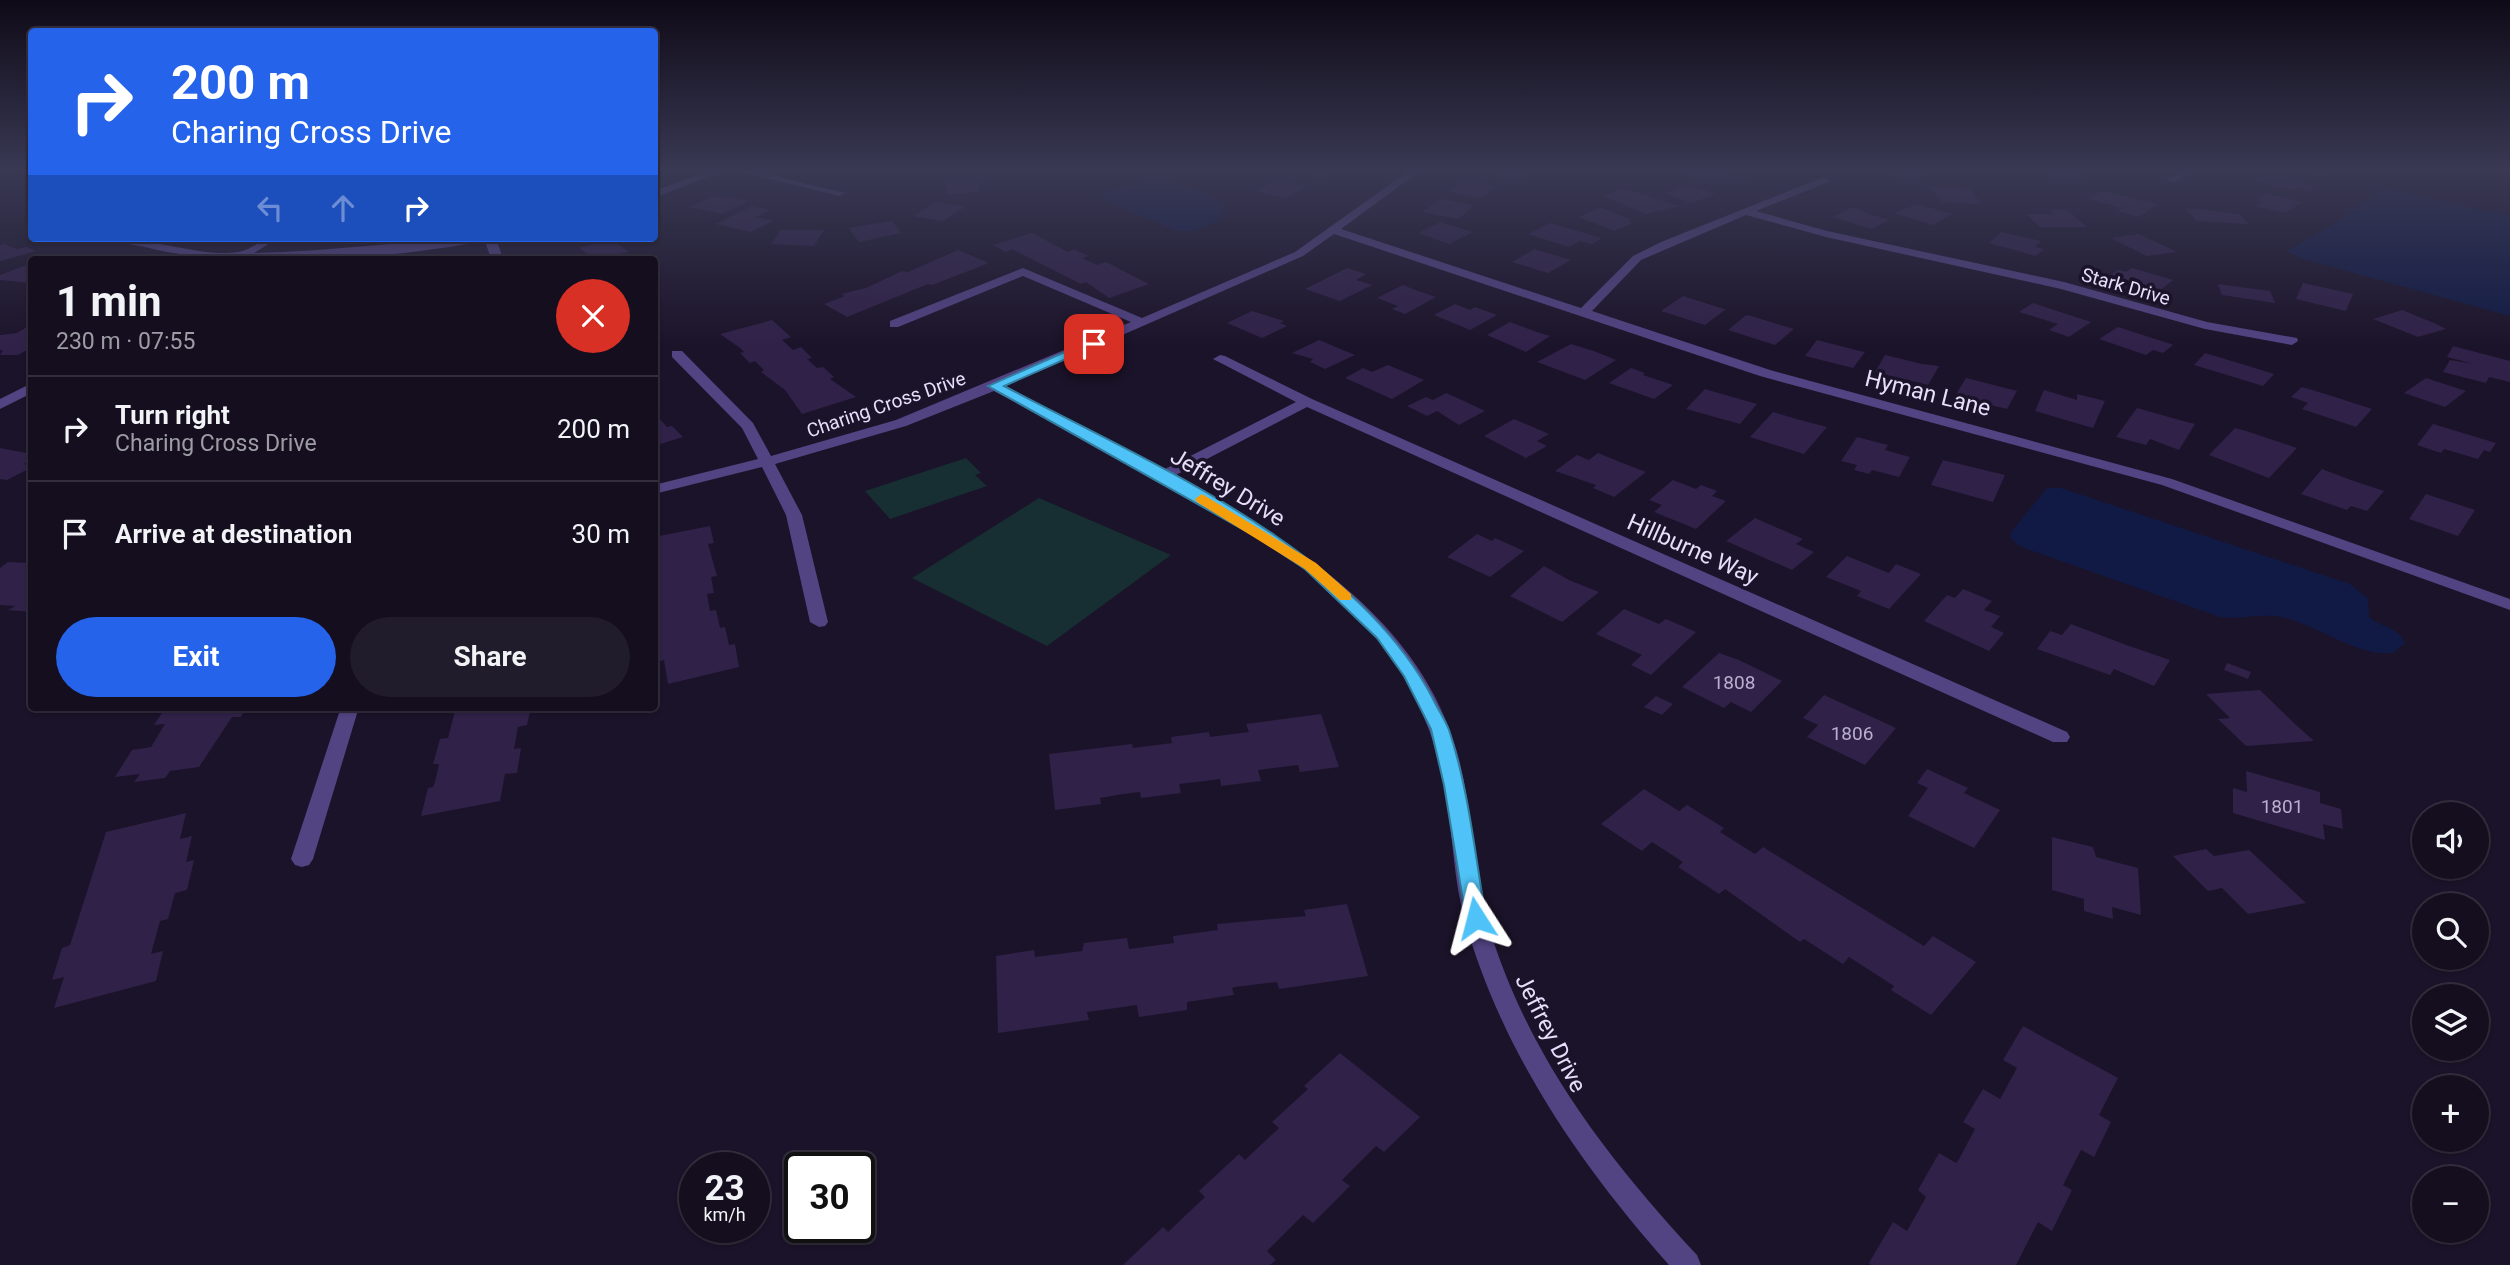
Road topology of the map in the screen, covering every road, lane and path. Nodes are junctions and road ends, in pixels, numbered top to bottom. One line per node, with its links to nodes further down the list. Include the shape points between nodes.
1 (1703, 229): 10 (street, via 1637,258)
2 (1805, 229): 13 (street, Stark Drive, via 2064,286 2230,333)
3 (1334, 230): 10 (street, Hyman Lane); 11 (street, Charing Cross Drive, via 1299,254)
4 (140, 242): 7 (street)
5 (265, 242): 8 (street)
6 (446, 242): 9 (street)
7 (231, 256)
8 (242, 256)
9 (263, 256)
10 (1583, 313): 25 (street, Hyman Lane, via 1833,393 2167,482)
11 (1144, 323): 12 (street, via 1023,272); 16 (street, Charing Cross Drive)
12 (894, 324)
13 (2292, 341)
14 (677, 354): 22 (street, via 748,426)
15 (1220, 359): 20 (street, Hillburne Way)
16 (995, 386): 22 (street, Charing Cross Drive, via 901,423); 23 (street, Jeffrey Drive)
17 (0, 388): 18 (street)
18 (28, 388)
19 (28, 389): 21 (street)
20 (1307, 402): 23 (street); 28 (street, Hillburne Way)
21 (0, 405)
22 (766, 463): 24 (street, Charing Cross Drive); 26 (street, via 794,515)
23 (1163, 476): 30 (street, Jeffrey Drive, via 1311,566 1383,634 1412,675 1440,729 1476,918 1497,983 1563,1111 1642,1217)
24 (658, 489)
25 (2510, 605)
26 (819, 622)
27 (349, 711): 29 (street)
28 (2060, 737)
29 (302, 859)
30 (1687, 1265)

